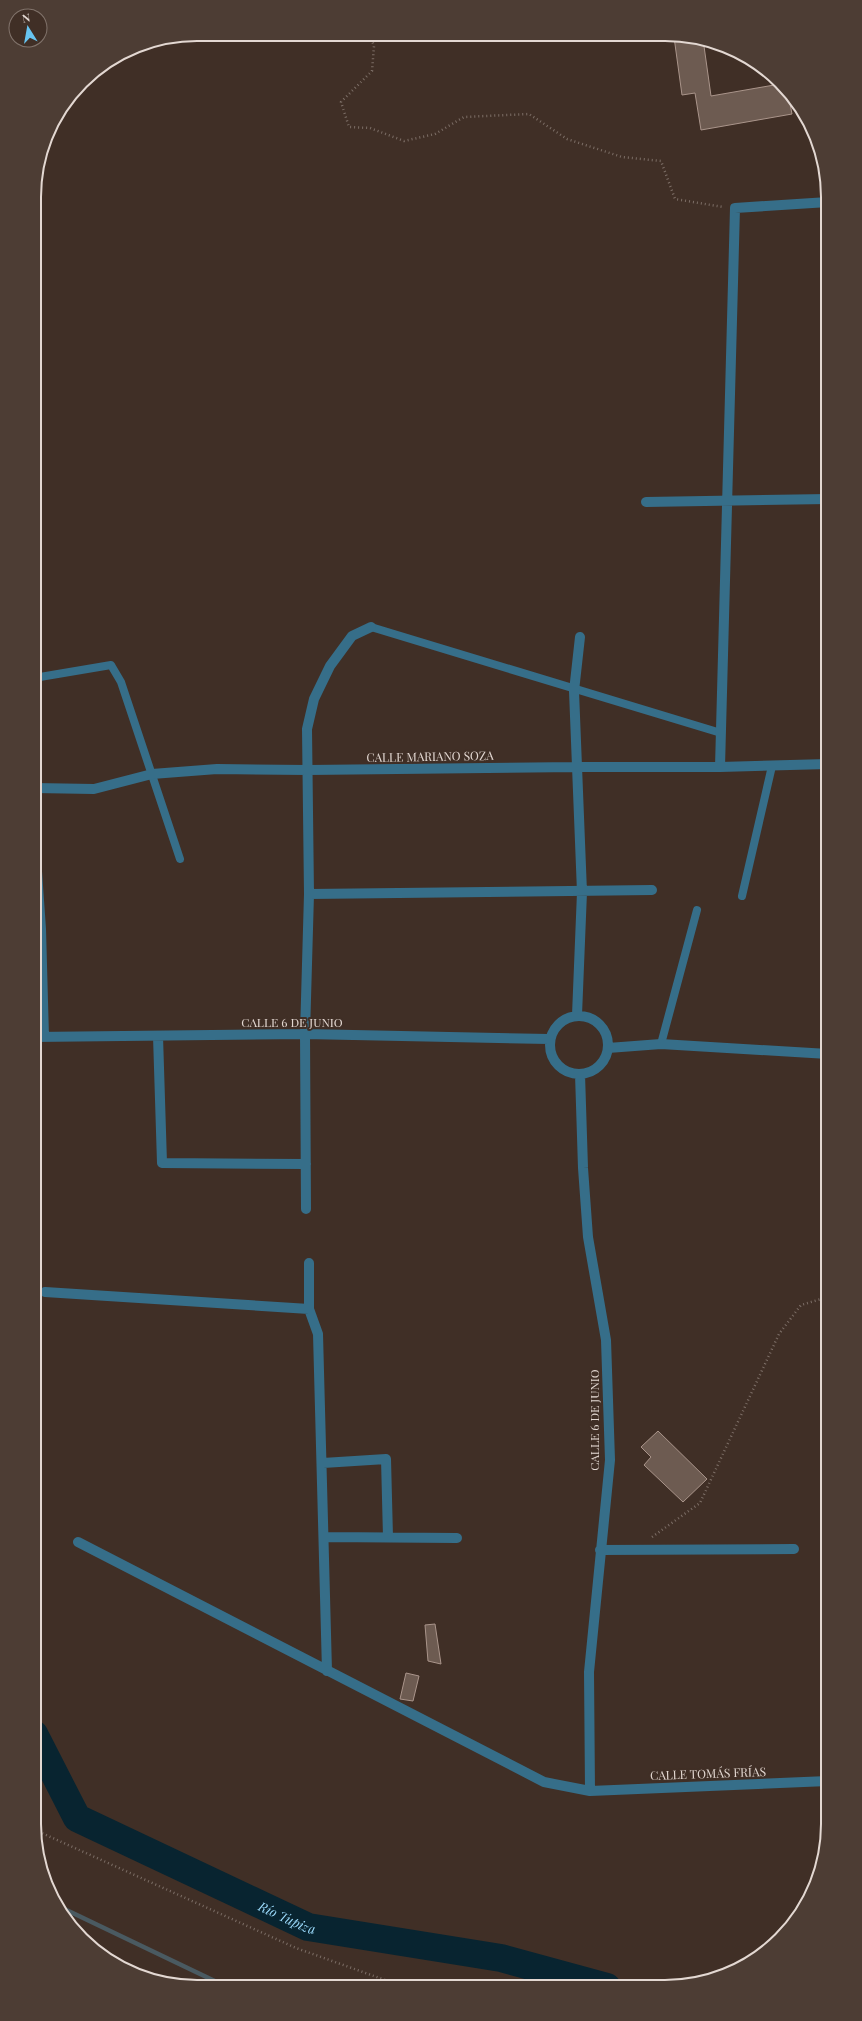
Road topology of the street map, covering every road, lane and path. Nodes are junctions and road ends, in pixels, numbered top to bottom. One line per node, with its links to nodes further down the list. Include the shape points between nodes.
1 (372, 41): 3 (path, via 372,71 340,102 349,127 370,128 404,141 435,134 464,117 529,114 567,139 622,157 661,160 675,200)
2 (821, 202): 3 (street)
3 (736, 208): 5 (street)
4 (821, 499): 5 (street)
5 (727, 500): 6 (street); 11 (street)
6 (646, 502)
7 (371, 627): 10 (lane); 16 (street, via 352,636 330,666 314,699 307,729)
8 (580, 637): 10 (street)
9 (41, 677): 17 (lane, via 111,665 121,682)
10 (574, 688): 11 (lane); 13 (street)
11 (721, 733): 15 (street)
12 (821, 764): 14 (street, CALLE MARIANO SOZA)
13 (576, 766): 15 (street, CALLE MARIANO SOZA); 16 (street, CALLE MARIANO SOZA); 21 (street)
14 (772, 766): 15 (street, CALLE MARIANO SOZA); 23 (lane)
15 (720, 768)
16 (308, 770): 17 (street, CALLE MARIANO SOZA, via 217,769); 22 (street)
17 (152, 774): 18 (street, CALLE MARIANO SOZA, via 94,789); 19 (lane)
18 (41, 788)
19 (180, 859)
20 (652, 890): 21 (street)
21 (582, 892): 22 (street); 25 (street)
22 (309, 894): 26 (street)
23 (742, 896)
24 (697, 910): 30 (lane)
25 (577, 1015): 29 (street, via 559,1022); 31 (street, via 587,1016 604,1028)
26 (305, 1034): 27 (street, CALLE 6 DE JUNIO); 29 (street, CALLE 6 DE JUNIO); 34 (street)
27 (158, 1036): 28 (street, CALLE 6 DE JUNIO); 34 (street, via 162,1163)
28 (41, 1037)
29 (549, 1039): 33 (street, via 549,1048 556,1064 563,1070)
30 (661, 1044): 31 (street); 32 (street)
31 (608, 1048): 33 (street, via 604,1060 596,1069)
32 (821, 1054)
33 (580, 1074): 45 (street, CALLE 6 DE JUNIO, via 588,1238 606,1340 610,1460)
34 (306, 1164): 35 (street)
35 (306, 1209)
36 (309, 1263): 39 (street)
37 (45, 1292): 39 (street)
38 (821, 1298): 46 (path, via 801,1305 779,1334 700,1503)
39 (309, 1309): 40 (street, via 318,1334)
40 (323, 1462): 41 (street); 42 (street, via 386,1459)
41 (324, 1537): 42 (street); 48 (street)
42 (388, 1538): 43 (street)
43 (458, 1538)
44 (78, 1542): 48 (street, CALLE TOMÁS FRÍAS)
45 (600, 1550): 46 (street); 50 (street, CALLE 6 DE JUNIO, via 589,1672)
46 (634, 1550): 47 (street)
47 (794, 1550)
48 (327, 1671): 50 (street, CALLE TOMÁS FRÍAS, via 544,1782)
49 (821, 1782): 50 (street, CALLE TOMÁS FRÍAS)
50 (590, 1792)
51 (41, 1833): 52 (path, via 296,1948)
52 (385, 1980)

